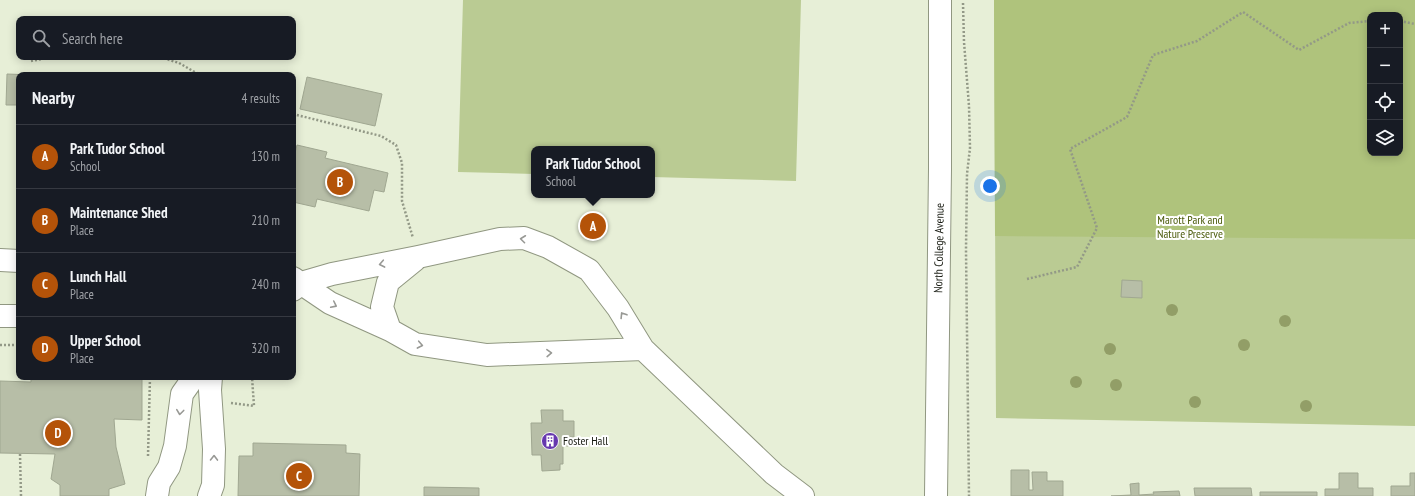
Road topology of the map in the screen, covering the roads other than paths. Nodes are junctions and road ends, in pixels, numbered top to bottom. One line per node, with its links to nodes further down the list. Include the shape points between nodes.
1 (940, 0): 15 (main road, North College Avenue)
2 (418, 258): 5 (main road, one-way to 5, via 332,274); 8 (main road, via 388,282 382,307); 9 (main road, one-way to 2, via 618,308 589,270 548,247 524,238 500,239)
3 (0, 260): 4 (main road)
4 (16, 261)
5 (296, 284): 8 (main road, one-way to 8, via 330,303)
6 (0, 316): 7 (main road)
7 (16, 316)
8 (390, 330): 9 (main road, one-way to 9, via 415,344 487,355)
9 (643, 349): 14 (main road, via 774,474)
10 (192, 380): 12 (main road, one-way to 12, via 182,394 175,446 169,468 159,483)
11 (211, 380): 13 (main road, one-way to 11, via 213,485 214,449)
12 (157, 496)
13 (209, 496)
14 (803, 496)
15 (936, 496)

